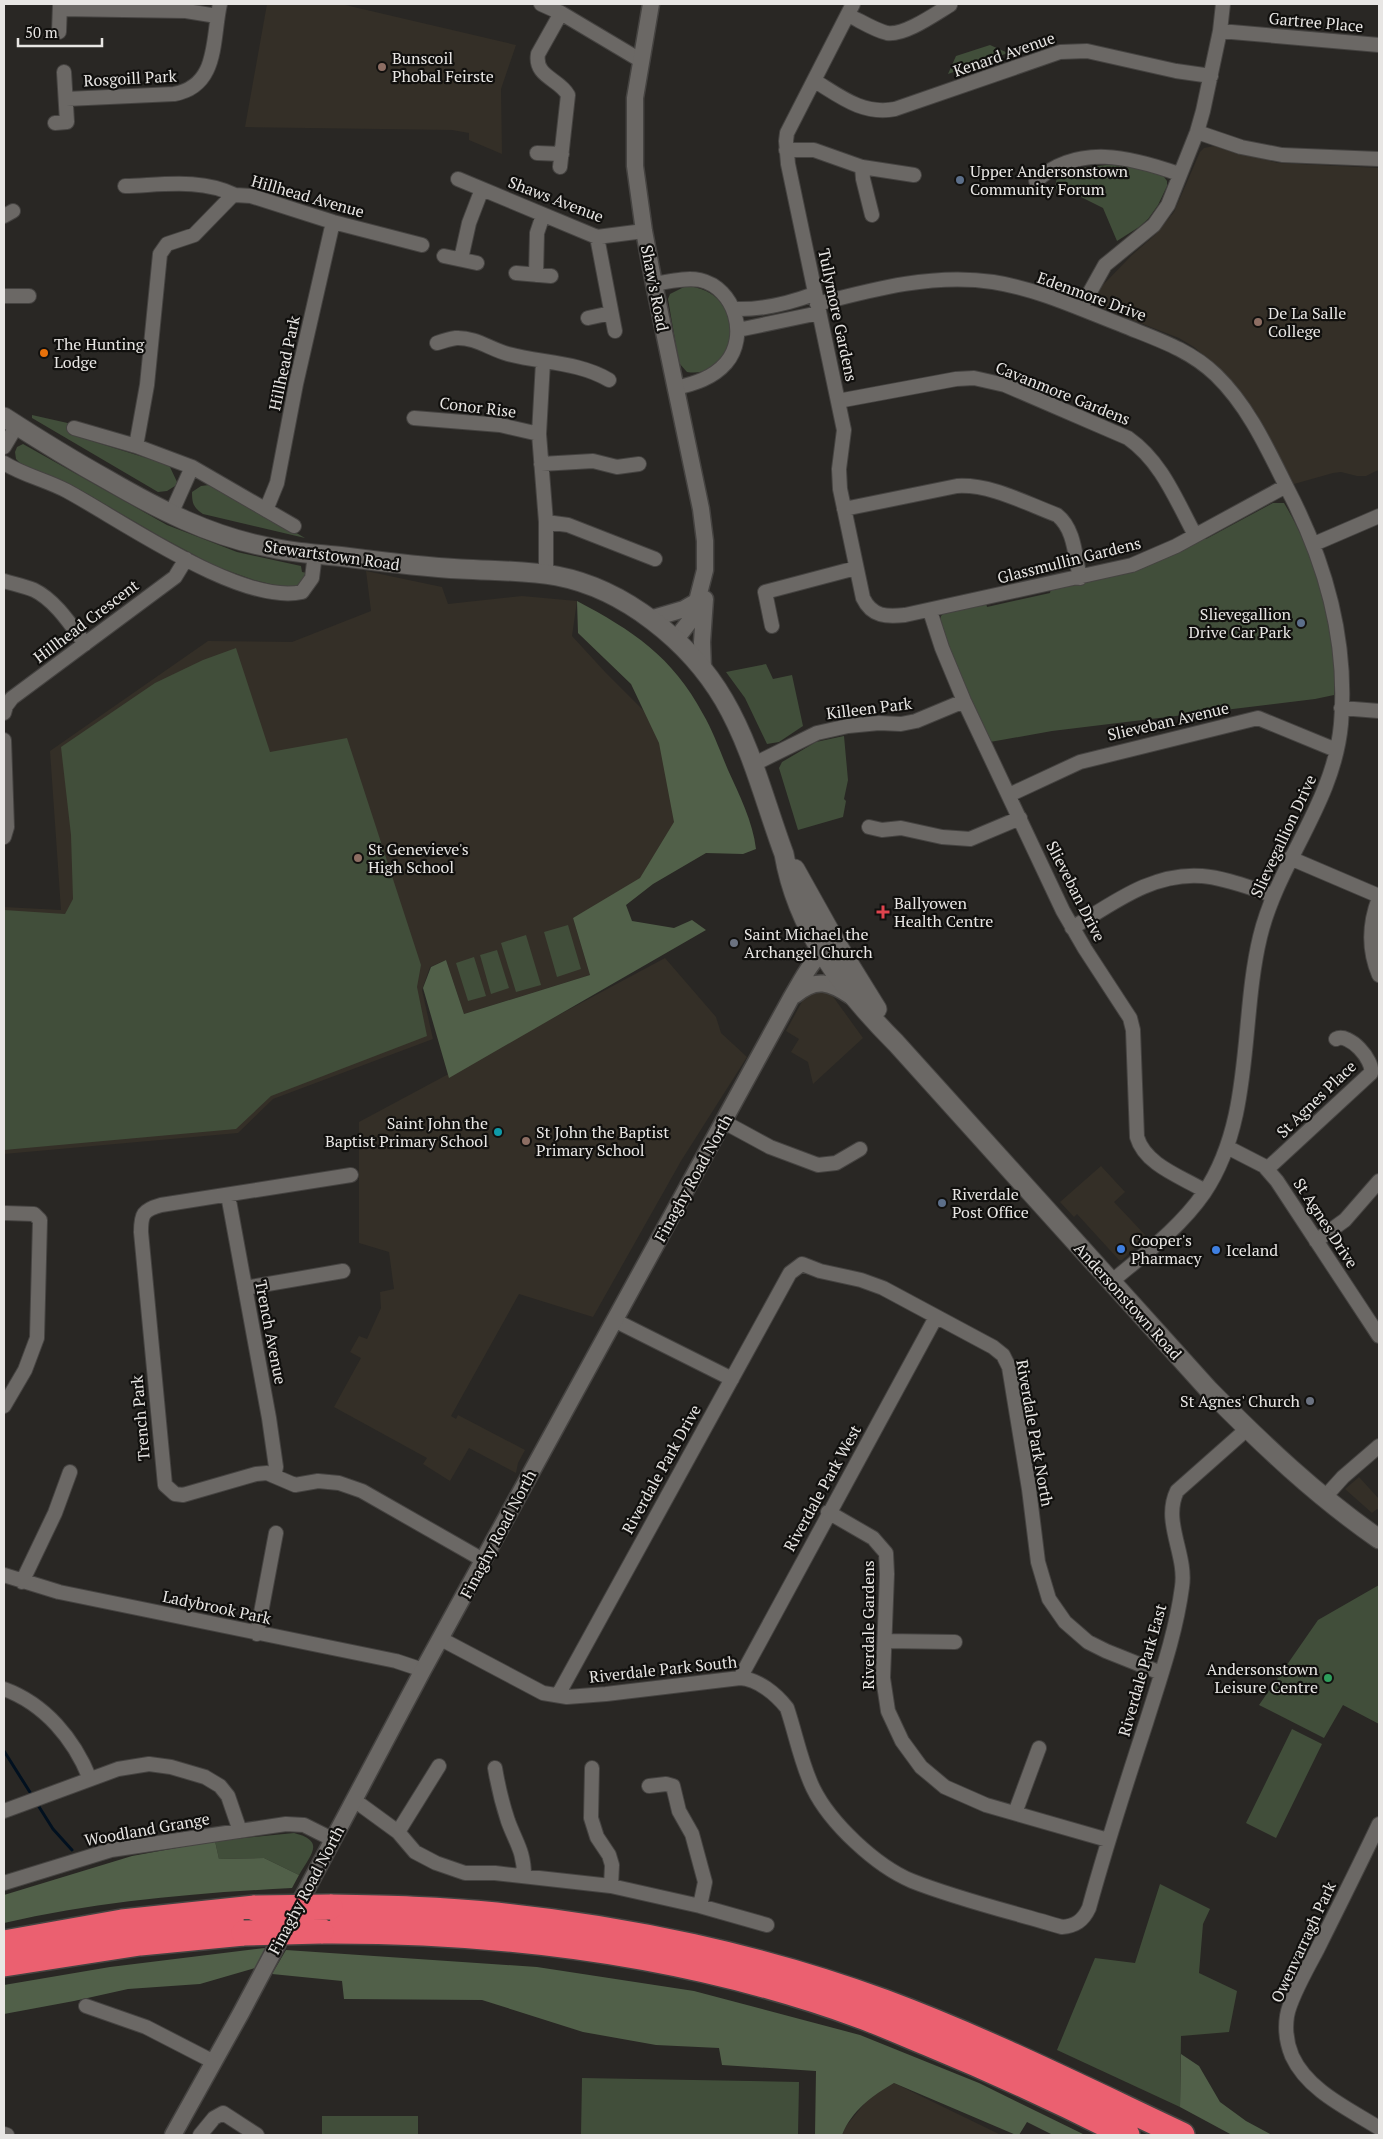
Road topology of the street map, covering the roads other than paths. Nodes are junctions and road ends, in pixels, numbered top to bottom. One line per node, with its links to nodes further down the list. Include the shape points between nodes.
1 (541, 4): 8 (street)
2 (651, 4): 12 (street, Shaw's Road)
3 (1223, 4): 9 (street)
4 (950, 5): 6 (street, via 922,22 887,33)
5 (60, 6): 7 (street); 10 (street)
6 (851, 9): 15 (street, Tullymore Gardens)
7 (219, 10): 16 (street, Rosgoill Park, via 207,72 195,88 174,94)
8 (561, 13): 12 (street); 20 (street, via 537,60 540,70 568,96 561,161)
9 (1220, 31): 11 (street, Gartree Place); 14 (street)
10 (59, 32)
11 (1379, 45)
12 (640, 60): 33 (street, Shaw's Road, via 634,138)
13 (64, 72): 16 (street)
14 (1211, 76): 15 (street, Kenard Avenue, via 1073,50 882,112 858,106); 18 (street)
15 (815, 81): 19 (street, Tullymore Gardens, via 787,133)
16 (66, 99): 17 (street, via 67,122)
17 (55, 124)
18 (1197, 132): 21 (street, via 1240,147 1282,155); 23 (street)
19 (786, 150): 22 (street, via 814,150); 45 (street, Tullymore Gardens)
20 (537, 153)
21 (1379, 159)
22 (862, 167): 24 (street); 30 (street)
23 (1179, 174): 26 (street, via 1110,156 1059,164); 46 (street, via 1161,217 1105,265)
24 (914, 175)
25 (458, 179): 28 (street, Shaws Avenue)
26 (1036, 181)
27 (125, 186): 29 (street, via 197,184 224,189)
28 (482, 189): 31 (street, Shaws Avenue); 37 (street)
29 (235, 195): 32 (street, Hillhead Avenue, via 251,196); 61 (street, Hillhead Avenue, via 194,235 167,244 160,254 147,385)
30 (872, 215)
31 (543, 216): 34 (street, Shaws Avenue); 40 (street, via 538,233)
32 (333, 222): 35 (street, Hillhead Avenue); 68 (street, Hillhead Park, via 277,483)
33 (644, 231): 34 (street, Shaws Avenue); 42 (street, Shaw's Road)
34 (597, 237): 48 (street)
35 (422, 245)
36 (444, 256): 37 (street)
37 (461, 260): 38 (street)
38 (477, 263)
39 (516, 273): 40 (street)
40 (536, 275): 41 (street)
41 (551, 276)
42 (654, 284): 47 (street, via 699,280 715,287); 55 (street, Shaw's Road)
43 (4, 296): 44 (street)
44 (29, 296)
45 (817, 304): 46 (street, Edenmore Drive, via 912,282 950,279 1016,287); 47 (street, via 798,300); 50 (street); 56 (street, Tullymore Gardens)
46 (1081, 308): 67 (street, Edenmore Drive, via 1173,345 1214,374 1229,389 1256,428)
47 (734, 309): 50 (street)
48 (611, 313): 49 (street); 51 (street)
49 (588, 318)
50 (738, 330): 55 (street, via 733,354 722,368 708,378)
51 (615, 331)
52 (437, 343): 53 (street, via 456,338 478,341 506,353)
53 (543, 362): 54 (street, via 586,368); 60 (street, Conor Rise)
54 (609, 380)
55 (675, 388): 80 (street, Shaw's Road, via 704,524)
56 (838, 401): 69 (street, Tullymore Gardens, via 844,430 839,476); 74 (street, Cavanmore Gardens, via 956,379 974,378 1005,385 1138,445 1160,470)
57 (414, 418): 60 (street, Conor Rise, via 500,425)
58 (11, 421): 62 (street); 70 (main road, Stewartstown Road)
59 (74, 428): 61 (street)
60 (538, 434): 64 (street, Conor Rise)
61 (136, 446): 66 (street)
62 (4, 448)
63 (4, 463): 78 (street, via 16,471 66,490)
64 (541, 464): 65 (street, via 593,461 617,467); 72 (street, Conor Rise)
65 (639, 464)
66 (192, 467): 68 (street); 70 (street)
67 (1286, 486): 74 (street, Glassmullin Gardens); 75 (street, Slievegallion Drive)
68 (266, 510): 73 (street)
69 (844, 510): 79 (street, Tullymore Gardens); 82 (street, via 957,486 974,485 988,489 1057,515 1064,521 1069,529)
70 (172, 514): 76 (main road, Stewartstown Road, via 244,542)
71 (1379, 516): 75 (street)
72 (546, 522): 77 (street, via 568,525); 81 (street, Conor Rise)
73 (294, 526)
74 (1195, 535): 82 (street, Glassmullin Gardens, via 1132,565)
75 (1314, 544): 94 (street, Slievegallion Drive, via 1328,583 1334,613 1341,663)
76 (315, 554): 78 (street, via 312,578 302,592 292,594 252,589); 81 (main road, Stewartstown Road, via 388,563)
77 (654, 559)
78 (186, 560): 90 (street, Hillhead Crescent, via 175,576)
79 (856, 568): 86 (street, Tullymore Gardens, via 863,598 870,608 881,616); 88 (street, via 765,592)
80 (705, 570): 84 (street, Shaw's Road); 91 (street, Shaw's Road)
81 (546, 574): 87 (main road, Stewartstown Road, via 606,593)
82 (1080, 578): 85 (street, Glassmullin Gardens)
83 (4, 581): 90 (street, via 35,591 46,599)
84 (696, 602): 87 (street, via 684,610); 89 (street, Shaw's Road, via 690,622)
85 (930, 610): 86 (street, Glassmullin Gardens); 92 (street, Slieveban Drive)
86 (905, 615)
87 (650, 619): 89 (main road, Stewartstown Road)
88 (772, 626)
89 (676, 639): 91 (main road, Andersonstown Road)
90 (85, 644): 93 (street, Hillhead Crescent, via 12,698)
91 (702, 669): 98 (main road, Andersonstown Road, via 737,725)
92 (964, 702): 98 (street, Killeen Park, via 908,722 848,726 817,733); 99 (street, Slieveban Drive)
93 (4, 708)
94 (1342, 708): 95 (street); 97 (street, Slievegallion Drive)
95 (1379, 711)
96 (4, 740): 102 (street, via 7,828)
97 (1336, 750): 99 (street, Slieveban Avenue, via 1258,718 1088,759); 103 (street, Slievegallion Drive, via 1326,790)
98 (752, 765): 107 (main road, Andersonstown Road, via 784,854 793,865)
99 (1009, 796): 100 (street, Slieveban Drive)
100 (1020, 818): 101 (street, via 970,839 901,828 882,830); 106 (street, Slieveban Drive)
101 (870, 827)
102 (4, 837)
103 (1290, 858): 104 (street, Slievegallion Drive); 105 (street)
104 (1273, 895): 106 (street, via 1202,876 1162,879 1142,887); 114 (street, Slievegallion Drive, via 1253,967 1240,1086)
105 (1379, 897): 108 (street, via 1373,914 1371,942)
106 (1072, 928): 119 (street, Slieveban Drive, via 1132,1023 1140,1145 1156,1162)
107 (828, 947): 109 (street, Finaghy Road North, via 812,962); 110 (main road, Andersonstown Road); 112 (main road, Andersonstown Road)
108 (1379, 975)
109 (791, 998): 110 (street, via 809,985 820,983 831,984); 113 (street, Finaghy Road North)
110 (857, 1000): 112 (main road, Andersonstown Road)
111 (1336, 1039): 116 (street, St Agnes Place, via 1343,1037 1349,1040 1368,1058 1371,1073)
112 (896, 1043): 125 (main road, Andersonstown Road)
113 (724, 1122): 115 (street, via 770,1147 818,1165 836,1162); 128 (street, Finaghy Road North)
114 (1227, 1147): 116 (street, St Agnes Drive); 119 (street, Slievegallion Drive)
115 (860, 1149)
116 (1267, 1169): 122 (street, St Agnes Drive, via 1278,1180)
117 (351, 1176): 120 (street, Trench Park)
118 (1379, 1182): 122 (street, via 1345,1220)
119 (1205, 1191): 125 (street, Slievegallion Drive, via 1165,1236)
120 (228, 1195): 126 (street, Trench Avenue); 135 (street, Trench Park, via 161,1205 142,1215 165,1485 169,1491 183,1495 256,1474)
121 (4, 1213): 131 (street, via 34,1214 40,1220 37,1338 25,1370)
122 (1316, 1240): 129 (street, St Agnes Drive)
123 (802, 1264): 127 (street, Riverdale Park North, via 883,1288); 130 (street, Riverdale Park Drive, via 790,1273)
124 (343, 1271): 126 (street)
125 (1111, 1282): 132 (main road, Andersonstown Road)
126 (245, 1288): 135 (street, Trench Avenue, via 269,1418 276,1467)
127 (936, 1316): 137 (street, Riverdale Park West); 148 (street, Riverdale Park North, via 993,1347 1003,1355 1009,1367 1038,1562 1044,1585 1057,1612 1088,1642)
128 (614, 1320): 130 (street); 140 (street, Finaghy Road North)
129 (1379, 1336)
130 (732, 1379): 151 (street, Riverdale Park Drive)
131 (4, 1406)
132 (1247, 1428): 136 (main road, Andersonstown Road); 148 (street, Riverdale Park East, via 1177,1491 1171,1503 1171,1520 1184,1574)
133 (1379, 1446): 136 (street)
134 (70, 1472): 142 (street, via 55,1513)
135 (274, 1476): 140 (street, Trench Park, via 296,1485 318,1481 339,1483 362,1491)
136 (1324, 1498): 139 (main road, Andersonstown Road)
137 (828, 1512): 145 (street, Riverdale Gardens, via 874,1538 886,1553); 149 (street, Riverdale Park West)
138 (276, 1533): 143 (street)
139 (1379, 1539)
140 (483, 1560): 144 (street, Finaghy Road North)
141 (4, 1574): 142 (street, Ladybrook Park)
142 (22, 1582): 143 (street, Ladybrook Park)
143 (257, 1634): 147 (street, Ladybrook Park, via 396,1661)
144 (441, 1639): 147 (street, Finaghy Road North); 151 (street, Riverdale Park South, via 543,1693)
145 (885, 1641): 146 (street); 160 (street, Riverdale Gardens, via 884,1678 888,1711 902,1742 945,1787 986,1805)
146 (955, 1642)
147 (423, 1670): 158 (street, Finaghy Road North)
148 (1162, 1674): 165 (street, Riverdale Park East)
149 (740, 1678): 151 (street, Riverdale Park South, via 606,1694); 170 (street, Riverdale Park South, via 757,1682 787,1708 805,1768 820,1801 846,1832 876,1858 911,1880 1062,1927 1074,1925)
150 (4, 1689): 156 (street, via 21,1695 48,1715 72,1746)
151 (558, 1695)
152 (1039, 1748): 160 (street)
153 (439, 1766): 163 (street)
154 (495, 1768): 166 (street, via 508,1820 522,1852)
155 (592, 1768): 168 (street, via 591,1818 597,1837 610,1855)
156 (90, 1779): 159 (street, Woodland Grange); 162 (street, Woodland Grange, via 118,1769 149,1764 205,1777 220,1786 228,1796)
157 (649, 1786): 169 (street, via 672,1786 678,1811 692,1834 705,1882)
158 (353, 1802): 163 (street); 164 (street, Finaghy Road North)
159 (4, 1811)
160 (1015, 1813): 165 (street, Riverdale Gardens)
161 (1379, 1824): 176 (street, Owenvarragh Park, via 1287,2013 1286,2024 1289,2047 1305,2076 1323,2092)
162 (240, 1831): 164 (street, Woodland Grange, via 286,1824 304,1825); 167 (street, Woodland Grange, via 110,1850)
163 (398, 1832): 166 (street, via 415,1852 436,1863 465,1872)
164 (332, 1839): 175 (street, Finaghy Road North)
165 (1108, 1840): 170 (street, Riverdale Park East)
166 (524, 1876): 168 (street)
167 (4, 1884)
168 (611, 1886): 169 (street)
169 (700, 1906): 171 (street)
170 (1085, 1917)
171 (767, 1925)
172 (4, 1943): 181 (highway, bridge, via 122,1922 255,1908 408,1908 493,1914 622,1932 747,1960 882,2001 1004,2051)
173 (4, 1964): 180 (highway, bridge, via 140,1943 244,1933 422,1932 558,1945 678,1964 861,2016 989,2069)
174 (86, 2006): 175 (street, via 146,2027)
175 (214, 2062): 177 (street, Finaghy Road North)
176 (1379, 2128)
177 (173, 2135)
178 (200, 2135): 179 (street, via 214,2118 223,2114)
179 (257, 2135)
180 (1127, 2135)
181 (1182, 2135)

